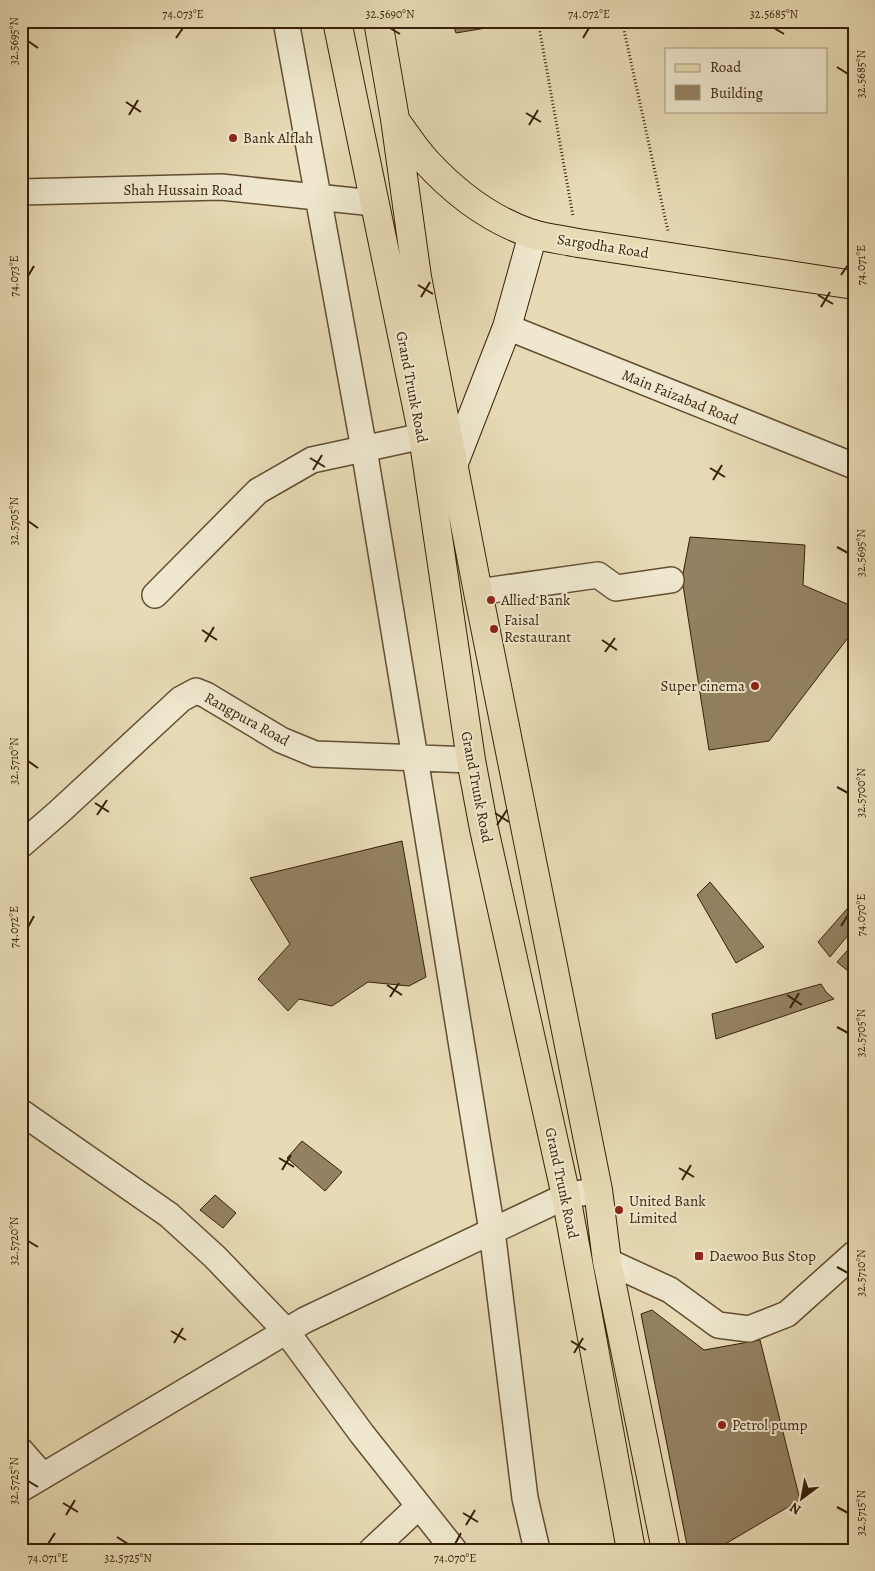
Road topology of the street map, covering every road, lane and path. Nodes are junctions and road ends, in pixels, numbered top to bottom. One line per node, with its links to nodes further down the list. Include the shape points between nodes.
1 (286, 21): 8 (street)
2 (337, 21): 9 (main road, Grand Trunk Road)
3 (378, 21): 6 (main road, Grand Trunk Road)
4 (538, 21): 11 (path)
5 (622, 21): 12 (path)
6 (395, 119): 10 (main road, Sargodha Road, via 425,160 476,206); 17 (main road, Grand Trunk Road, via 418,277)
7 (21, 192): 8 (street, Shah Hussain Road, via 221,187)
8 (319, 198): 9 (street, Shah Hussain Road); 16 (street)
9 (374, 204): 15 (main road, Grand Trunk Road)
10 (533, 234): 11 (main road, Sargodha Road); 14 (main road)
11 (578, 243): 12 (main road, Sargodha Road)
12 (674, 258): 13 (main road, Sargodha Road)
13 (854, 285)
14 (507, 327): 17 (main road); 18 (street, Main Faizabad Road)
15 (423, 436): 16 (street); 23 (main road, Grand Trunk Road)
16 (364, 449): 21 (street, via 312,460 258,491); 22 (street)
17 (454, 463): 20 (main road, Grand Trunk Road)
18 (854, 466)
19 (671, 580): 20 (street, via 616,588 598,574)
20 (478, 592): 26 (main road, Grand Trunk Road)
21 (155, 595)
22 (415, 758): 23 (street, Rangpura Road); 24 (street, Rangpura Road, via 315,754 281,740 196,691 180,699); 28 (street)
23 (471, 760): 27 (main road, Grand Trunk Road)
24 (21, 845)
25 (26, 1124): 31 (street, via 169,1215 215,1257)
26 (598, 1190): 27 (street); 30 (main road, Grand Trunk Road)
27 (566, 1196): 28 (street); 39 (main road, Grand Trunk Road)
28 (492, 1231): 31 (street); 38 (street, via 525,1498)
29 (854, 1254): 30 (street, via 787,1314 749,1329 718,1324 670,1290)
30 (607, 1261): 40 (main road, Grand Trunk Road)
31 (286, 1331): 33 (street); 35 (street)
32 (21, 1452): 33 (street)
33 (42, 1475): 34 (street)
34 (21, 1489)
35 (420, 1506): 36 (street); 37 (street)
36 (372, 1550)
37 (454, 1550)
38 (536, 1550)
39 (631, 1550)
40 (666, 1550)

